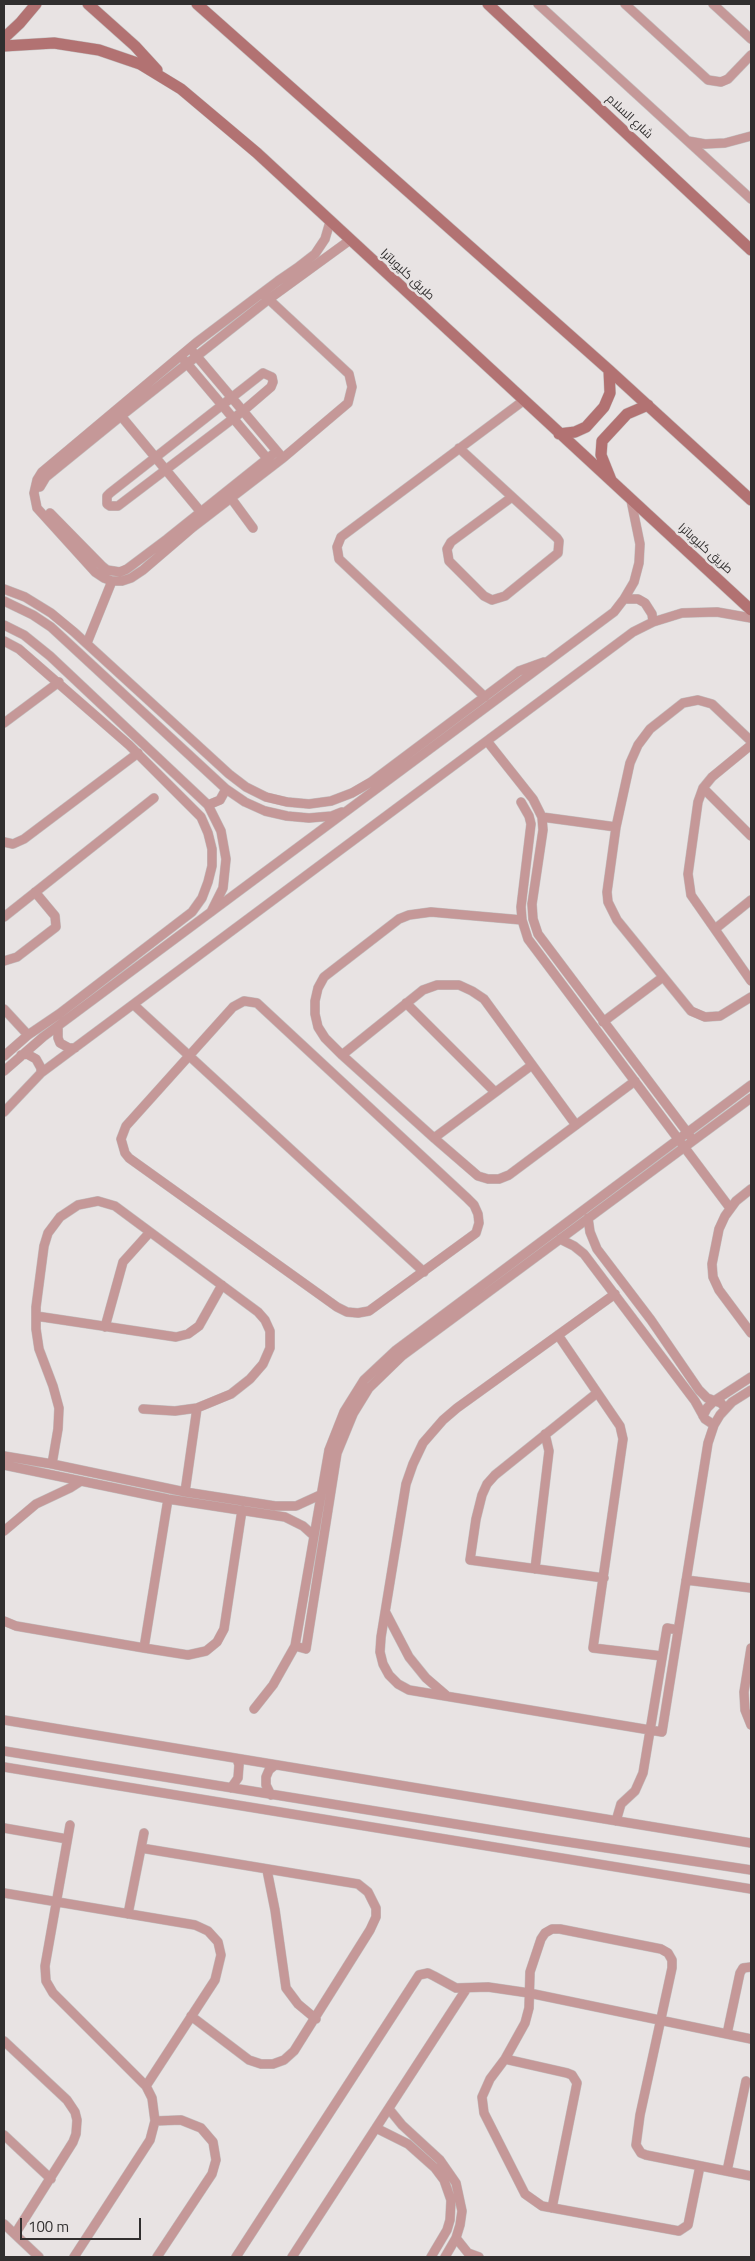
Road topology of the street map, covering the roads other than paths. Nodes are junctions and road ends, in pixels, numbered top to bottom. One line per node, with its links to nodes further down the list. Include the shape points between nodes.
1 (36, 4): 8 (main road)
2 (88, 4): 12 (main road)
3 (198, 4): 24 (main road)
4 (488, 4): 18 (main road, شارع السلام)
5 (538, 4): 14 (street)
6 (625, 4): 11 (street, via 708,80 722,82 728,79)
7 (713, 4): 9 (street)
8 (4, 38)
9 (751, 39)
10 (4, 46): 12 (main road, طريق كليوباترا, via 38,43 85,47 126,59)
11 (751, 55)
12 (161, 76): 16 (main road, طريق كليوباترا, via 257,153)
13 (751, 136): 14 (street, via 715,144)
14 (686, 141): 15 (street)
15 (751, 199)
16 (330, 222): 17 (main road, طريق كليوباترا); 19 (street, via 325,240 315,254)
17 (350, 240): 19 (street); 27 (main road, طريق كليوباترا)
18 (751, 250)
19 (266, 296): 20 (street); 22 (street); 36 (street, via 349,374 352,387 346,407)
20 (190, 348): 21 (street); 22 (street)
21 (181, 356): 23 (street); 25 (street)
22 (197, 356): 23 (street); 26 (street)
23 (188, 364): 25 (street); 28 (street)
24 (609, 370): 29 (main road); 34 (main road, via 610,393 604,407 586,427)
25 (143, 394): 31 (street); 33 (street)
26 (232, 398): 28 (street); 30 (street); 30 (street, via 258,376 268,374 272,377 271,387)
27 (523, 401): 34 (main road, طريق كليوباترا); 35 (street)
28 (222, 405): 32 (street); 37 (street)
29 (648, 405): 40 (main road, via 627,414 602,440 602,455); 44 (main road)
30 (243, 411): 32 (street); 36 (street)
31 (121, 416): 33 (street); 37 (street)
32 (233, 418): 38 (street); 39 (street)
33 (101, 428): 51 (street, via 44,474 34,500)
34 (559, 434): 40 (main road, طريق كليوباترا)
35 (459, 448): 42 (street); 63 (street, via 341,537 336,548 339,559)
36 (280, 454): 38 (street)
37 (155, 457): 39 (street); 39 (street, via 107,496 107,504 118,506)
38 (270, 462): 41 (street)
39 (166, 470): 45 (street)
40 (611, 482): 43 (main road, طريق كليوباترا)
41 (228, 494): 45 (street); 46 (street); 47 (street)
42 (512, 497): 42 (street, via 451,542 447,549 449,561 492,600 505,596 560,550 557,538)
43 (631, 500): 53 (street, via 638,525 640,554 634,582); 55 (main road, طريق كليوباترا)
44 (751, 500)
45 (200, 511): 47 (street)
46 (253, 528)
47 (169, 542): 48 (street); 49 (street)
48 (137, 562): 49 (street); 50 (street)
49 (144, 570): 50 (street)
50 (129, 574): 51 (street)
51 (108, 576): 60 (street)
52 (4, 589): 60 (street, via 51,613)
53 (624, 599): 57 (street, via 638,599 645,603); 61 (street, via 614,612)
54 (4, 601): 65 (street, via 51,627)
55 (751, 610)
56 (751, 618): 57 (street, via 697,611)
57 (653, 622): 69 (street, via 633,632)
58 (4, 625): 68 (street, via 24,635 50,656)
59 (5, 643): 62 (street, via 19,649)
60 (87, 644): 64 (street)
61 (551, 659): 63 (street, via 520,671); 72 (street)
62 (59, 682): 66 (street); 68 (street)
63 (485, 697): 70 (street)
64 (155, 707): 65 (street); 70 (street, via 246,788 287,802 324,802 352,793)
65 (147, 714): 75 (street)
66 (4, 723)
67 (751, 741): 81 (street, via 712,704 698,700 683,703 650,730 638,745 630,764)
68 (133, 742): 73 (street); 78 (street)
69 (487, 742): 80 (street, via 533,799); 99 (street)
70 (421, 744): 72 (street)
71 (751, 745): 74 (street)
72 (428, 751): 79 (street)
73 (138, 754): 83 (street, via 24,839 13,844); 93 (street, via 201,817 212,849 212,866 202,898 192,912)
74 (703, 788): 82 (street); 89 (street, via 698,802 688,874 691,895)
75 (226, 789): 78 (street, via 220,800); 79 (street, via 245,802 287,816 332,816)
76 (154, 798): 84 (street)
77 (521, 802): 88 (street, via 531,824)
78 (208, 805): 86 (street, via 221,831 226,860 223,888)
79 (352, 808): 86 (street)
80 (542, 817): 81 (street); 90 (street, via 532,904)
81 (616, 827): 95 (street, via 608,902 617,920)
82 (751, 836)
83 (4, 842)
84 (35, 892): 87 (street); 92 (street, via 55,916 56,927 17,957)
85 (751, 900): 89 (street)
86 (211, 913): 94 (street)
87 (4, 917)
88 (522, 920): 91 (street); 106 (street, via 420,912 393,924 324,977 318,988 315,1014 318,1027)
89 (715, 928): 96 (street)
90 (538, 934): 91 (street); 101 (street)
91 (528, 938): 112 (street)
92 (4, 961)
93 (124, 965): 94 (street); 103 (street)
94 (130, 973): 102 (street)
95 (664, 977): 97 (street, via 691,1011 705,1017 720,1016); 101 (street)
96 (751, 981)
97 (751, 997)
98 (406, 1003): 106 (street); 109 (street, via 423,990 437,985 452,984 472,990 484,999); 114 (street)
99 (134, 1005): 104 (street); 108 (street)
100 (4, 1010): 103 (street)
101 (603, 1022): 118 (street)
102 (58, 1028): 104 (street, via 60,1043); 105 (street)
103 (28, 1034): 107 (street)
104 (75, 1048): 111 (street)
105 (21, 1055): 110 (street); 111 (street, via 36,1058)
106 (342, 1055): 119 (street)
107 (4, 1056)
108 (189, 1056): 126 (street); 126 (street, via 239,1003 257,1003 474,1205 479,1224 476,1233); 126 (street, via 126,1126 121,1139 130,1158 347,1312 369,1311)
109 (532, 1065): 114 (street); 117 (street)
110 (4, 1071)
111 (41, 1073): 116 (street)
112 (635, 1082): 117 (street); 120 (street)
113 (751, 1085): 118 (street)
114 (495, 1092): 119 (street)
115 (751, 1098): 118 (street)
116 (4, 1112)
117 (576, 1125): 119 (street, via 499,1179 478,1176)
118 (690, 1137): 120 (street)
119 (434, 1138)
120 (682, 1143): 122 (street); 123 (street); 148 (street, via 396,1350 372,1371 350,1400 338,1424)
121 (751, 1189): 122 (street)
122 (730, 1208): 131 (street, via 714,1250 713,1277)
123 (588, 1218): 125 (street); 136 (street, via 597,1249 699,1390)
124 (150, 1232): 127 (street); 129 (street, via 115,1206 104,1202 86,1203 65,1212 45,1240); 130 (street, via 122,1262)
125 (560, 1239): 128 (street, via 584,1254); 160 (street, via 402,1356 379,1377 361,1401 347,1427 336,1460 306,1649)
126 (424, 1272)
127 (222, 1286): 130 (street, via 203,1321 194,1331 182,1336 164,1337); 137 (street, via 266,1320 271,1336 270,1348 263,1364 241,1387)
128 (615, 1294): 132 (street); 140 (street)
129 (36, 1316): 130 (street); 144 (street, via 39,1349 59,1408)
130 (105, 1327)
131 (751, 1333)
132 (558, 1335): 135 (street); 157 (street, via 457,1408 424,1443 406,1484)
133 (751, 1377): 136 (street)
134 (751, 1390): 138 (street)
135 (598, 1393): 142 (street); 154 (street, via 620,1426 623,1438)
136 (714, 1401): 138 (street); 140 (street)
137 (196, 1408): 139 (street, via 175,1411); 147 (street)
138 (726, 1408): 141 (street)
139 (143, 1409)
140 (703, 1416): 141 (street)
141 (714, 1426): 155 (street, via 706,1452)
142 (545, 1434): 153 (street, via 549,1451); 153 (street, via 487,1484 476,1519 470,1560)
143 (4, 1456): 144 (street)
144 (52, 1464): 147 (street)
145 (4, 1465): 146 (street)
146 (81, 1481): 149 (street); 151 (street, via 36,1504)
147 (186, 1492): 148 (street, via 285,1506 304,1503)
148 (320, 1495): 152 (street)
149 (168, 1498): 150 (street); 161 (street)
150 (242, 1510): 152 (street, via 292,1519); 161 (street, via 224,1629 217,1642 206,1651 188,1655)
151 (4, 1531)
152 (313, 1535): 160 (street)
153 (535, 1569): 154 (street)
154 (604, 1578): 163 (street, via 593,1648)
155 (686, 1580): 156 (street); 159 (street)
156 (751, 1588)
157 (385, 1612): 164 (street, via 409,1657); 164 (street, via 380,1652 389,1675 409,1690)
158 (4, 1621): 161 (street, via 16,1626)
159 (678, 1630): 163 (street, via 666,1628); 168 (street, via 662,1732)
160 (295, 1646): 165 (street, via 282,1672)
161 (144, 1648)
162 (751, 1648): 167 (street, via 744,1692)
163 (662, 1656): 168 (street)
164 (447, 1697): 168 (street)
165 (254, 1708)
166 (4, 1720): 170 (street)
167 (751, 1725)
168 (650, 1731): 178 (street, via 641,1779 631,1796 621,1804)
169 (4, 1750): 171 (street)
170 (237, 1759): 172 (street); 175 (street, via 240,1772)
171 (60, 1760): 174 (street); 175 (street)
172 (276, 1765): 176 (street, via 266,1777); 178 (street)
173 (4, 1767): 174 (street)
174 (56, 1776): 181 (street)
175 (231, 1788): 176 (street)
176 (271, 1794): 177 (street)
177 (403, 1816): 181 (street); 187 (street)
178 (616, 1821): 184 (street)
179 (70, 1825): 183 (street)
180 (4, 1828): 183 (street)
181 (400, 1832): 188 (street)
182 (144, 1833): 185 (street)
183 (67, 1839): 190 (street)
184 (751, 1843)
185 (141, 1848): 186 (street); 191 (street)
186 (267, 1870): 196 (street, via 286,1988 298,2004); 196 (street, via 358,1884 373,1899 376,1917 370,1930)
187 (751, 1870)
188 (751, 1889)
189 (4, 1893): 190 (street)
190 (56, 1902): 191 (street); 203 (street, via 45,1966 49,1988)
191 (128, 1914): 195 (street, via 194,1926 208,1931 218,1942 221,1955 215,1980)
192 (751, 1966): 198 (street, via 740,1973)
193 (467, 1988): 194 (street, via 488,1987); 204 (street); 219 (street, via 456,1988 428,1974 416,1978)
194 (529, 1993): 197 (street); 197 (street, via 530,1972 541,1939 552,1929 661,1949 668,1953 672,1968); 201 (street, via 525,2023)
195 (191, 2016): 196 (street, via 249,2060 260,2064 284,2060); 203 (street)
196 (316, 2019)
197 (659, 2020): 198 (street); 208 (street, via 636,2145 641,2153)
198 (727, 2034): 199 (street)
199 (751, 2039)
200 (4, 2041): 211 (street, via 67,2100 75,2112 76,2134)
201 (505, 2059): 212 (street, via 482,2097 484,2113 525,2194 532,2201); 212 (street, via 566,2073 572,2075 577,2083)
202 (746, 2080): 209 (street)
203 (146, 2086): 205 (street, via 153,2103)
204 (389, 2109): 206 (street); 215 (street, via 440,2160 456,2183 462,2211)
205 (155, 2121): 217 (street, via 150,2140); 218 (street, via 181,2120 201,2128 213,2142 216,2160 212,2174)
206 (376, 2128): 220 (street); 221 (street, via 415,2150 444,2180 451,2200 450,2220 448,2230)
207 (4, 2135): 211 (street)
208 (700, 2166): 209 (street); 212 (street, via 688,2225 683,2230)
209 (727, 2171): 210 (street)
210 (751, 2176)
211 (51, 2179): 214 (street)
212 (552, 2208)
213 (4, 2224): 214 (street)
214 (15, 2234): 216 (street)
215 (456, 2238): 222 (street); 223 (street, via 468,2253)
216 (39, 2257)
217 (74, 2257)
218 (157, 2257)
219 (236, 2257)
220 (292, 2257)
221 (431, 2257)
222 (444, 2257)
223 (479, 2257)

